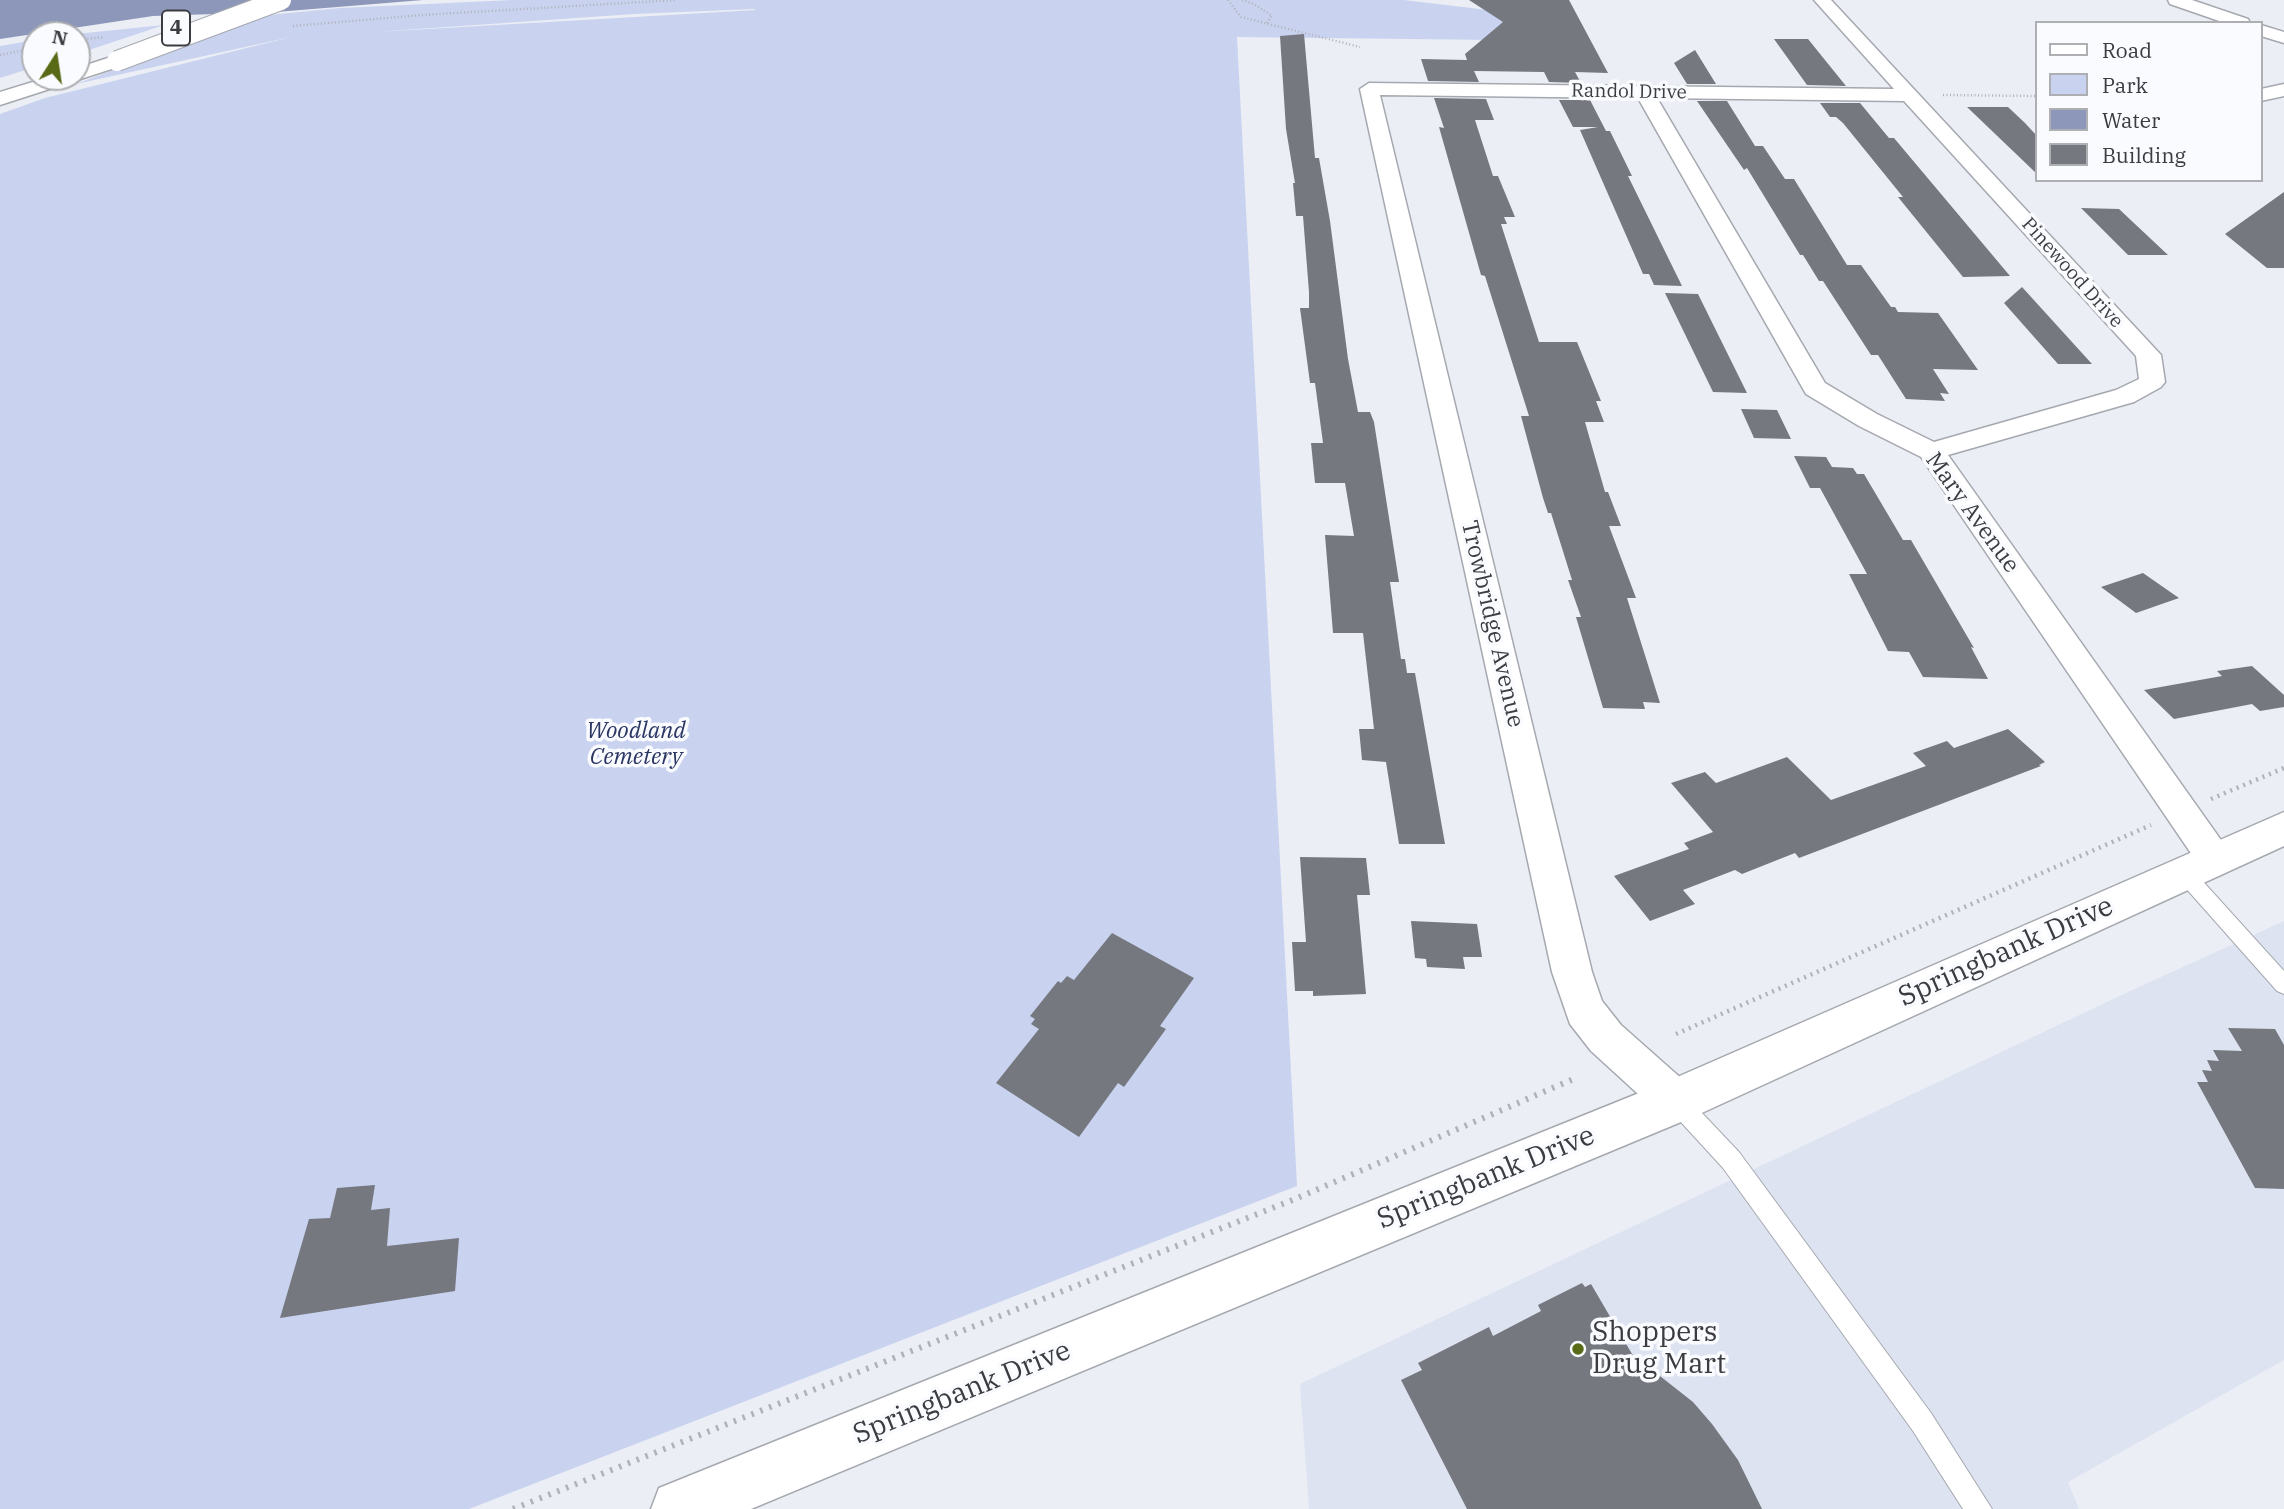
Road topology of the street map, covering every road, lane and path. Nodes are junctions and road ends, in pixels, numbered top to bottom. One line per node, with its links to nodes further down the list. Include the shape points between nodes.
1 (250, 0): 16 (main road, 4)
2 (281, 0): 16 (main road, bridge)
3 (676, 0): 10 (path)
4 (1228, 0): 9 (path, via 1241,17)
5 (1242, 0): 9 (path, via 1272,16)
6 (1822, 0): 24 (street, Pinewood Drive)
7 (2176, 0): 8 (street)
8 (2236, 21)
9 (1266, 24): 13 (path)
10 (284, 27)
11 (2263, 31): 12 (street)
12 (2284, 38)
13 (1360, 47)
14 (21, 51): 15 (path)
15 (0, 55)
16 (109, 58): 17 (main road, 4); 18 (main road)
17 (91, 61)
18 (91, 68)
19 (21, 82): 20 (main road)
20 (0, 89)
21 (2284, 90): 25 (street)
22 (26, 91): 27 (main road)
23 (1644, 92): 24 (street, Randol Drive); 28 (street, Randol Drive, via 1369,89); 29 (street, Mary Avenue, via 1815,388)
24 (1911, 95): 26 (path); 29 (street, Pinewood Drive, via 2148,355 2152,382 2125,396)
25 (2263, 95)
26 (2036, 96)
27 (0, 99)
28 (1373, 110): 37 (street, Trowbridge Avenue, via 1572,972 1586,1011 1606,1038)
29 (1931, 451): 31 (street, Mary Avenue)
30 (2284, 768): 31 (path)
31 (2182, 811): 33 (street, Mary Avenue); 35 (path)
32 (2284, 828): 33 (main road, Springbank Drive)
33 (2198, 864): 34 (lane); 37 (main road, Springbank Drive)
34 (2284, 985)
35 (1676, 1034)
36 (1576, 1077): 38 (path, via 1294,1199)
37 (1676, 1101): 39 (main road, Springbank Drive); 40 (lane, via 1731,1160)
38 (513, 1509)
39 (680, 1509)
40 (1979, 1509)

